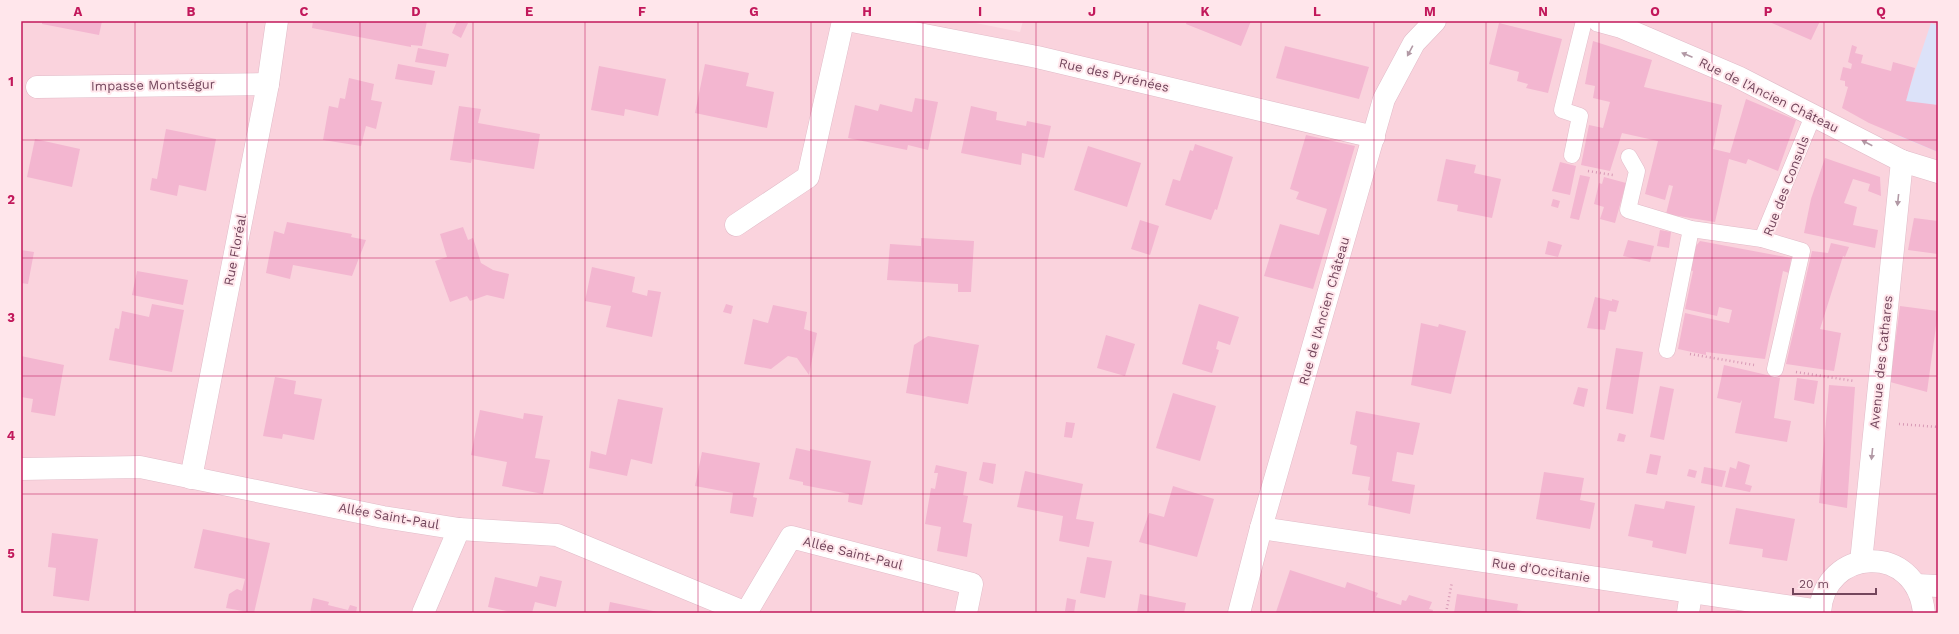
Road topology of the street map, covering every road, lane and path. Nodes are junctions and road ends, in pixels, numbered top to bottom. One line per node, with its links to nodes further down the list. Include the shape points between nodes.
1 (277, 21): 7 (street, Rue Floréal)
2 (843, 21): 15 (street, via 808,177)
3 (852, 21): 10 (street, Rue des Pyrénées, via 1037,57)
4 (1435, 21): 10 (street, Rue de l'Ancien Château, one-way to 10, via 1414,43 1384,99)
5 (1584, 21): 11 (lane, via 1562,110 1580,116)
6 (1599, 21): 9 (street, Rue de l'Ancien Château, one-way to 6, via 1738,77 1621,27)
7 (268, 84): 8 (street, Impasse Montségur); 24 (street, Rue Floréal)
8 (37, 87)
9 (1813, 116): 13 (street, Rue de l'Ancien Château, one-way to 9); 17 (lane, Rue des Consuls)
10 (1374, 137): 26 (street, Rue de l'Ancien Château)
11 (1572, 155): 12 (path, via 1581,170 1613,175)
12 (1629, 157): 16 (lane, via 1637,171 1628,210)
13 (1902, 161): 14 (street, Rue de l'Ancien Château); 20 (street, Avenue des Cathares, one-way to 20)
14 (1938, 172)
15 (736, 225)
16 (1691, 229): 17 (lane); 18 (lane)
17 (1762, 239): 19 (lane, Rue des Consuls, via 1802,251)
18 (1667, 350): 19 (path)
19 (1774, 369): 20 (path)
20 (1879, 384): 21 (street, Avenue des Cathares)
21 (1875, 422): 22 (path); 28 (street, Avenue des Cathares, one-way to 28)
22 (1938, 427)
23 (21, 469): 24 (street, Allée Saint-Paul, via 140,467)
24 (191, 478): 25 (street, Allée Saint-Paul, via 384,517)
25 (459, 528): 33 (street); 34 (street, Allée Saint-Paul, via 557,535)
26 (1261, 528): 27 (street, Rue d'Occitanie); 36 (street, Rue de l'Ancien Château)
27 (1457, 558): 31 (street, Rue d'Occitanie); 37 (path)
28 (1861, 562): 29 (street, via 1877,561 1892,565 1906,573); 32 (street, via 1845,568 1832,580 1823,595)
29 (1916, 585): 30 (street); 38 (street, via 1923,599)
30 (1938, 586)
31 (1690, 603): 32 (street, Rue d'Occitanie)
32 (1820, 612)
33 (422, 613)
34 (746, 613): 35 (street, Allée Saint-Paul, via 791,537 972,584)
35 (966, 613)
36 (1239, 613)
37 (1446, 613)
38 (1924, 613)

